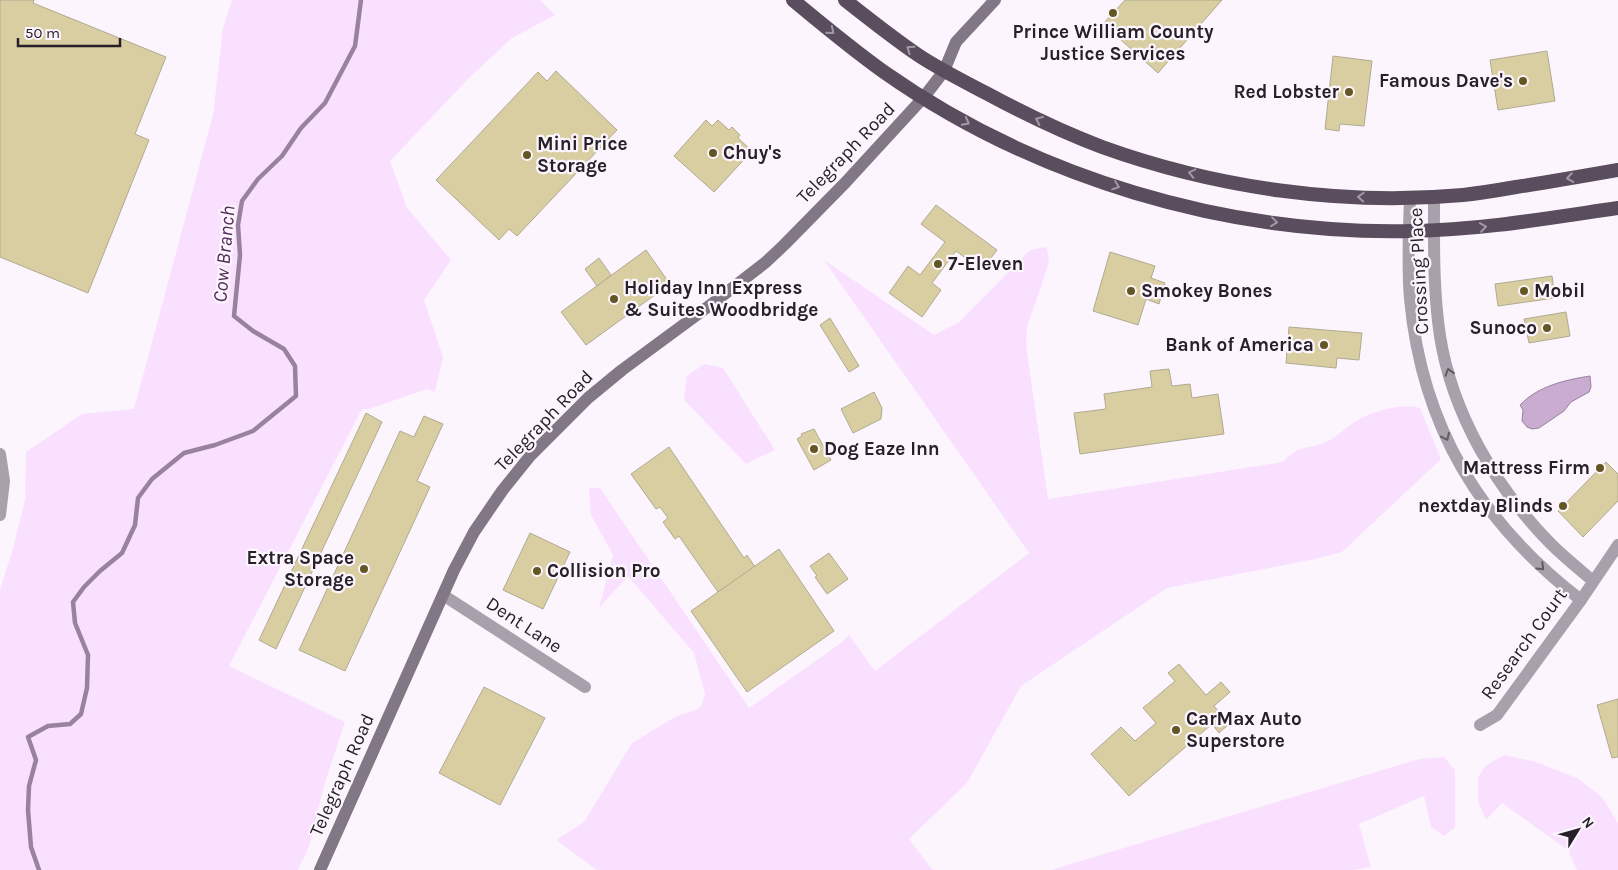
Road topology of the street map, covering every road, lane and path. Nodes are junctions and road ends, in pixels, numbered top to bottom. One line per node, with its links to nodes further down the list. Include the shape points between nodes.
1 (793, 0): 5 (highway, one-way to 5, via 833,34)
2 (846, 0): 4 (highway, one-way to 2, via 884,31)
3 (995, 0): 4 (main road, Telegraph Road, via 956,42)
4 (944, 71): 5 (main road, Telegraph Road); 8 (highway, one-way to 4, via 1309,194 1240,183 1144,160 1058,128)
5 (924, 97): 11 (highway, one-way to 11, via 966,122 1045,160 1154,198 1263,221 1323,228); 16 (main road, Telegraph Road, via 766,262 615,376 568,416 502,491 474,532)
6 (1618, 170): 7 (highway, one-way to 7, via 1463,195)
7 (1434, 196): 8 (highway); 10 (street, Crossing Place)
8 (1410, 197): 11 (street, Crossing Place)
9 (1618, 208): 10 (highway, one-way to 9, via 1476,228)
10 (1434, 230): 11 (highway); 15 (street, Crossing Place, one-way to 10, via 1551,544 1522,511 1493,470 1466,420 1440,335)
11 (1409, 231): 17 (street, Crossing Place, one-way to 17, via 1410,299 1418,351 1428,392 1449,444 1469,481 1507,533 1551,577)
12 (0, 454): 13 (street, via 4,481)
13 (0, 515)
14 (1618, 545): 15 (street)
15 (1593, 581): 17 (street, Research Court)
16 (443, 595): 18 (street, Dent Lane); 20 (main road, Telegraph Road)
17 (1580, 600): 19 (street, Research Court, via 1497,714)
18 (585, 687)
19 (1480, 725)
20 (320, 870)

